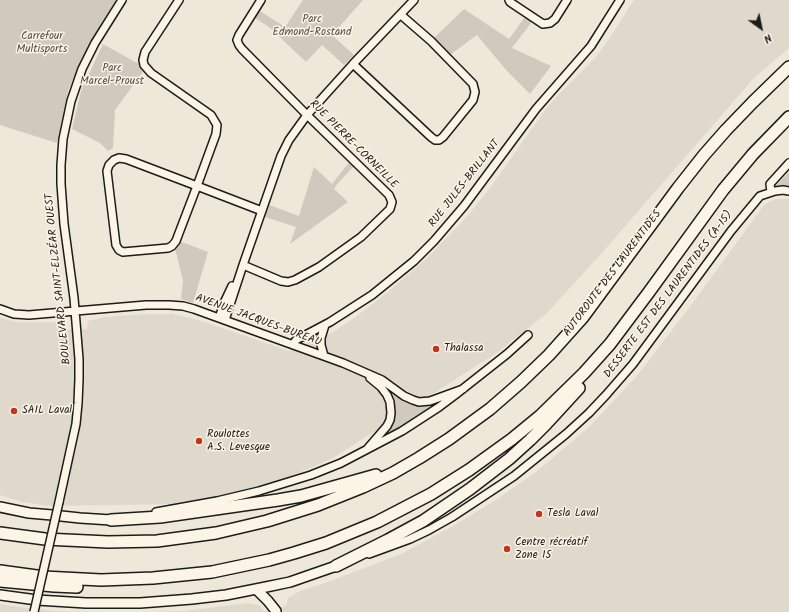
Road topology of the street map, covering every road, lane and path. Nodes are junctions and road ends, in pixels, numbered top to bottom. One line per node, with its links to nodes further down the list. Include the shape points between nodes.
1 (122, 0): 21 (street, BOULEVARD SAINT-ELZÉAR OUEST, via 82,69 71,101 63,139 61,184)
2 (179, 0): 14 (street, via 145,52 143,60 151,73 211,115 217,125)
3 (261, 0): 11 (street, RUE PIERRE-CORNEILLE, via 239,35 239,45)
4 (414, 0): 8 (street)
5 (509, 0): 6 (street, via 543,24 555,19)
6 (566, 0)
7 (620, 0): 23 (street, RUE JULES-BRILLANT, via 591,46 536,109 444,230 414,261 381,289)
8 (401, 15): 9 (street); 9 (street, via 473,84 473,100 443,137 435,140 431,137)
9 (353, 64): 11 (street)
10 (789, 67): 30 (highway, AUTOROUTE DES LAURENTIDES, via 704,155 583,317 549,355 486,413 446,442)
11 (307, 115): 17 (street, via 289,140); 18 (street, RUE PIERRE-CORNEILLE, via 389,196 392,202 390,209 361,236 319,267 295,280 281,281)
12 (789, 116): 19 (highway, via 723,190)
13 (789, 163): 15 (street, via 770,184)
14 (196, 186): 14 (street, via 126,159 114,160 107,171 116,245 119,250 123,252 172,246); 17 (street)
15 (773, 191): 16 (street); 35 (street, DESSERTE EST DES LAURENTIDES (A-15), via 760,196 621,378 566,434 503,484 438,525 416,537)
16 (789, 191)
17 (262, 211): 18 (street)
18 (243, 265): 22 (street, via 225,301)
19 (650, 292): 31 (highway, via 610,344 568,390 512,439); 35 (highway, via 585,381 520,449 480,482 433,515)
20 (0, 309): 21 (street, AVENUE JACQUES-BUREAU, via 28,315)
21 (74, 311): 22 (street, AVENUE JACQUES-BUREAU, via 178,305); 40 (street, BOULEVARD SAINT-ELZÉAR OUEST, bridge, via 79,360 78,412)
22 (222, 319): 25 (street, AVENUE JACQUES-BUREAU)
23 (325, 325): 25 (street, RUE JULES-BRILLANT); 26 (street, via 321,342)
24 (528, 335): 28 (street)
25 (293, 344): 26 (street, AVENUE JACQUES-BUREAU)
26 (324, 356): 27 (street, AVENUE JACQUES-BUREAU)
27 (362, 372): 28 (street, via 382,380 409,399 419,402 430,401); 29 (street, via 385,392 391,409 387,426)
28 (463, 389): 29 (street, via 409,427)
29 (366, 451): 33 (street, via 318,473 264,490)
30 (402, 468): 33 (highway, via 290,498 160,517); 34 (highway, AUTOROUTE DES LAURENTIDES, via 355,491 308,509 257,524 205,534 144,542 102,542 45,539)
31 (454, 480): 36 (highway, via 411,505 357,531 282,557 249,565 212,572 128,580 44,577); 37 (highway, via 396,518 364,534 257,570 198,581 123,587 54,586)
32 (0, 507): 33 (main road, via 52,516)
33 (111, 520)
34 (0, 532)
35 (336, 566): 38 (main road, DESSERTE EST DES LAURENTIDES (A-15))
36 (0, 571)
37 (0, 581)
38 (257, 590): 39 (main road, DESSERTE EST DES LAURENTIDES (A-15), via 192,599 128,603 69,602); 41 (main road)
39 (0, 595)
40 (34, 612)
41 (276, 612)

